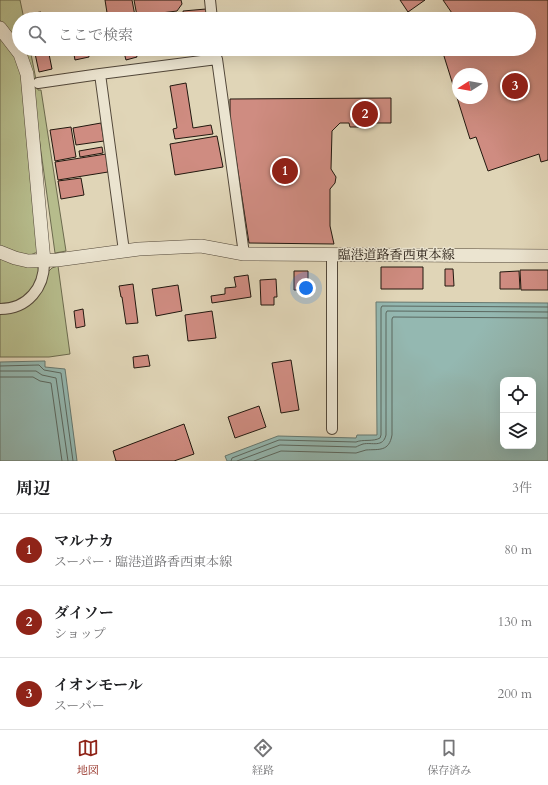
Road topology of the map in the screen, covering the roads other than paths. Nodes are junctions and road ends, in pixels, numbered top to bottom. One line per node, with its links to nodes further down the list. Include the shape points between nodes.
1 (210, 0): 2 (street)
2 (211, 12)
3 (0, 28): 4 (street)
4 (12, 44)
5 (21, 56): 15 (street, via 27,74)
6 (204, 56): 8 (street)
7 (216, 56): 12 (street)
8 (100, 74): 9 (street); 10 (street)
9 (38, 83)
10 (124, 251): 12 (street, 臨港道路香西東本線, via 201,246); 15 (street, 臨港道路香西東本線)
11 (0, 252): 15 (street, 臨港道路香西東本線, via 28,261)
12 (244, 254): 13 (street, 臨港道路香西東本線)
13 (332, 254): 14 (street, 臨港道路香西東本線); 17 (street)
14 (548, 256)
15 (44, 261): 16 (street, via 38,288 32,296 13,308)
16 (0, 309)
17 (332, 429)

